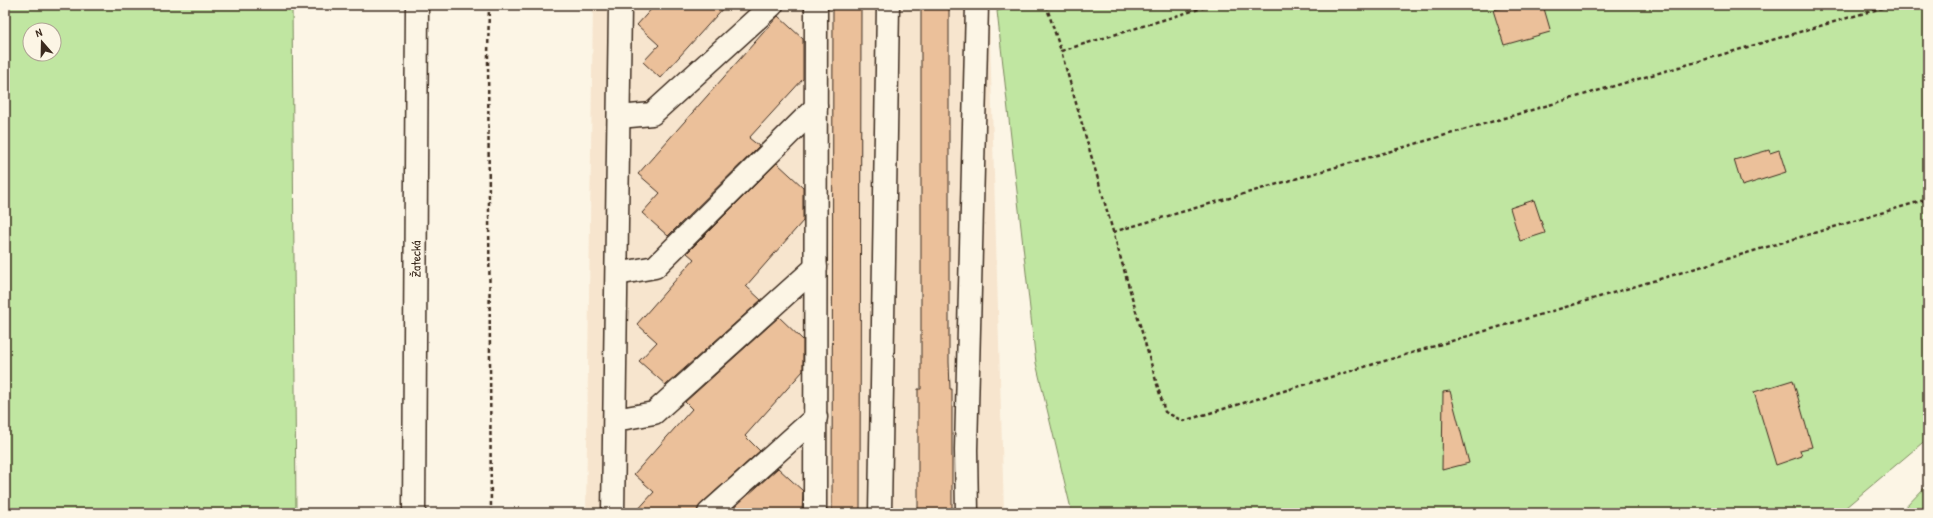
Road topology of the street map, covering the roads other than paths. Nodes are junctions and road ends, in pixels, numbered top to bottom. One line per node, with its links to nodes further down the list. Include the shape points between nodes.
1 (417, 5): 13 (street, Žatecká)
2 (620, 5): 8 (street)
3 (772, 5): 8 (street, via 652,114)
4 (816, 5): 7 (street)
5 (888, 5): 17 (street)
6 (977, 5): 18 (street, via 966,450)
7 (816, 107): 9 (street); 10 (street, via 655,268)
8 (619, 117): 10 (street)
9 (816, 268): 11 (street); 12 (street, via 654,413)
10 (617, 274): 12 (street)
11 (816, 417): 15 (street); 16 (street)
12 (615, 420): 14 (street)
13 (414, 513)
14 (613, 513)
15 (709, 513)
16 (815, 513)
17 (880, 513)
18 (967, 513)

